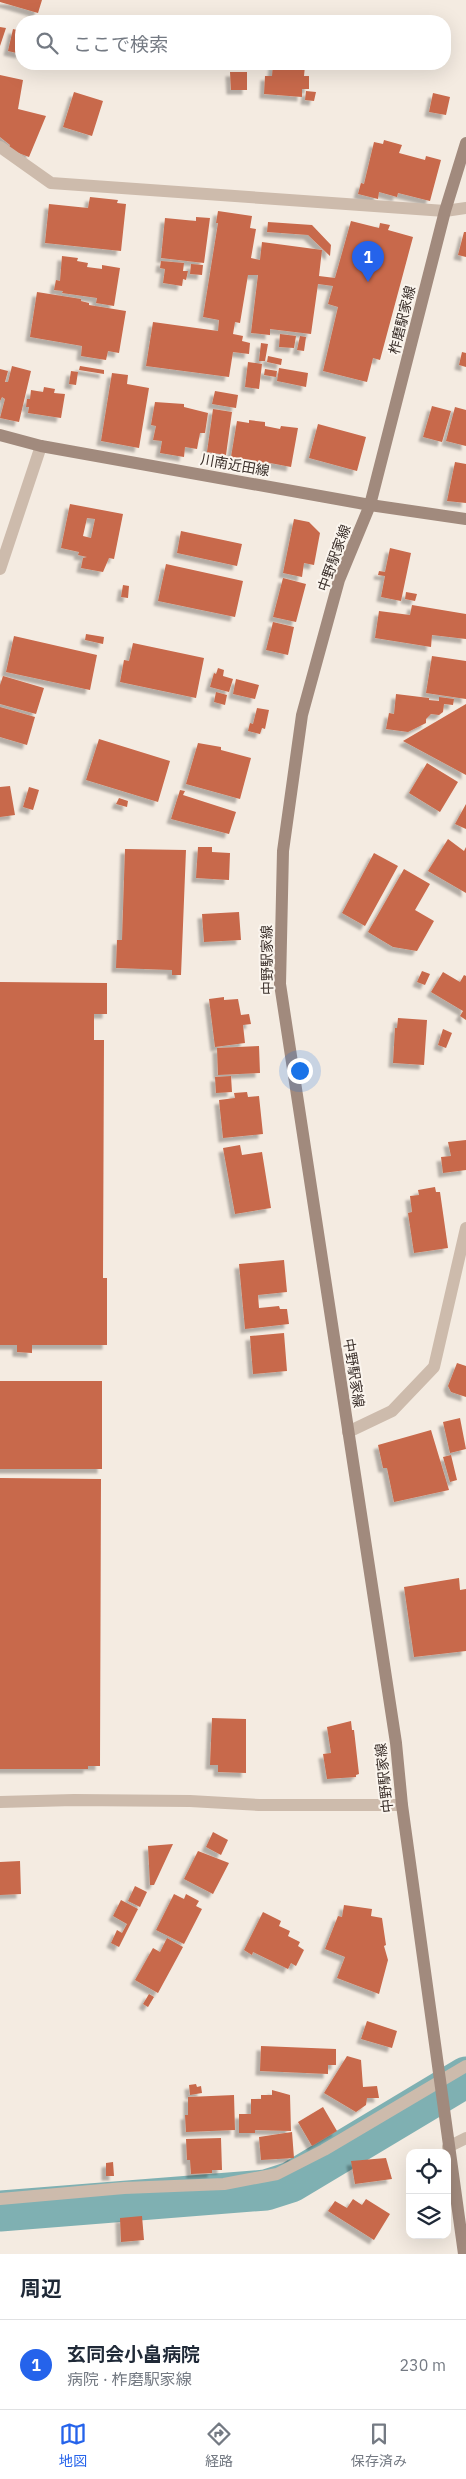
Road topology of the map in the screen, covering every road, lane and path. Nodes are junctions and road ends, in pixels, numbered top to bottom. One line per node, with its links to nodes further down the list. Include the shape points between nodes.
1 (466, 143): 4 (main road, 柞磨駅家線)
2 (0, 147): 4 (street, via 51,183)
3 (466, 208): 4 (street)
4 (446, 211): 7 (main road, 柞磨駅家線)
5 (0, 435): 6 (main road, 川南近田線)
6 (42, 446): 7 (main road, 川南近田線); 9 (street)
7 (370, 505): 8 (main road, 川南近田線); 11 (main road, 中野駅家線, via 339,580 302,715 283,851 280,984)
8 (466, 519)
9 (0, 569)
10 (466, 1228): 11 (street, via 434,1367 392,1411)
11 (348, 1432): 13 (main road, 中野駅家線, via 396,1744)
12 (0, 1802): 13 (street, via 74,1800)
13 (402, 1805): 15 (main road, 中野駅家線)
14 (466, 2066): 15 (street)
15 (441, 2084): 17 (main road, 中野駅家線); 18 (street, via 277,2174 224,2184 124,2188)
16 (466, 2138): 17 (street)
17 (448, 2147): 19 (main road, 中野駅家線)
18 (0, 2200)
19 (464, 2254)

